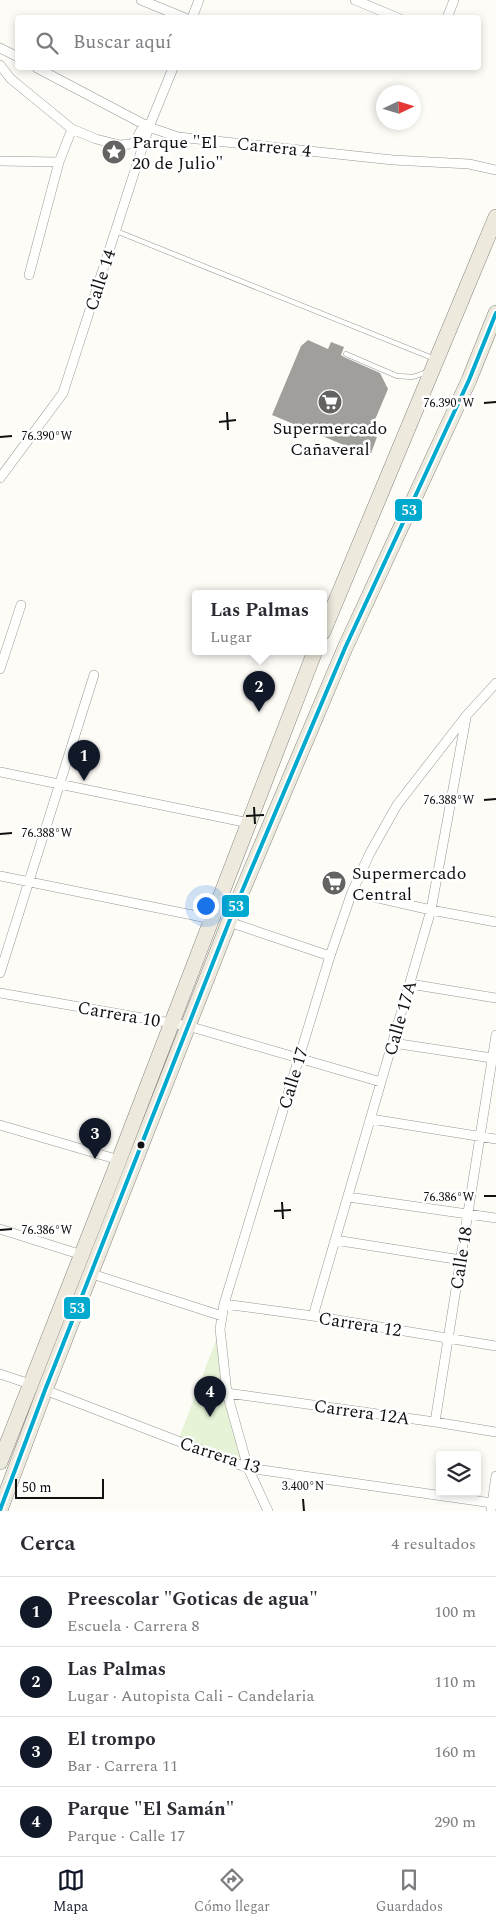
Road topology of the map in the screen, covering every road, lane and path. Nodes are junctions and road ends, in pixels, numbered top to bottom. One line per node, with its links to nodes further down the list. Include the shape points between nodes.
1 (141, 0): 5 (street)
2 (199, 0): 6 (street)
3 (355, 0): 7 (street)
4 (454, 0): 8 (street)
5 (178, 15)
6 (193, 15)
7 (391, 15)
8 (448, 15)
9 (0, 48): 10 (street)
10 (15, 56)
11 (0, 65): 15 (street, via 11,79)
12 (41, 70): 14 (street, Carrera 4)
13 (172, 70): 14 (street, Calle 14)
14 (147, 125): 15 (street, via 131,144 120,145); 18 (street, Carrera 4, via 178,137 393,160 469,164); 20 (street, Calle 14)
15 (72, 130): 17 (street)
16 (0, 161): 17 (street)
17 (59, 162): 21 (street)
18 (496, 170)
19 (496, 217): 24 (main road)
20 (116, 231): 24 (lane); 25 (street, Calle 14, via 64,393)
21 (29, 275)
22 (496, 313): 41 (main road, via 469,380 345,648)
23 (346, 354): 24 (lane, via 406,378)
24 (434, 366): 27 (main road)
25 (0, 478)
26 (21, 604): 29 (street)
27 (327, 622)
28 (313, 655): 35 (main road)
29 (0, 669)
30 (94, 675): 34 (street)
31 (496, 683): 32 (street, Calle 17)
32 (466, 716): 38 (street, Calle 17, via 397,804); 39 (street, Calle 17A)
33 (0, 772): 34 (street)
34 (61, 785): 35 (street); 37 (street)
35 (249, 823): 40 (main road)
36 (0, 876): 37 (street)
37 (28, 883): 40 (street); 44 (street)
38 (352, 892): 39 (street); 43 (street, Calle 17)
39 (432, 910): 42 (street); 45 (street, Calle 17A)
40 (212, 919): 48 (main road)
41 (229, 922): 43 (street); 49 (main road)
42 (496, 922)
43 (330, 956): 53 (street, Calle 17)
44 (0, 973)
45 (410, 984): 47 (street); 51 (street, Calle 17A)
46 (0, 993): 48 (street, Carrera 10)
47 (496, 998)
48 (172, 1024): 49 (street, Carrera 10); 59 (main road)
49 (188, 1026): 53 (street, Carrera 10); 67 (main road)
50 (496, 1036): 52 (street, Calle 18)
51 (393, 1043): 52 (street); 54 (street, Calle 17A)
52 (492, 1058): 57 (street, Calle 18)
53 (299, 1059): 54 (street, Carrera 10); 68 (street, Calle 17)
54 (381, 1082): 55 (street, Calle 17A)
55 (371, 1119): 57 (street); 60 (street, Calle 17A)
56 (0, 1125): 59 (street)
57 (479, 1136): 58 (street); 61 (street, Calle 18)
58 (496, 1139)
59 (119, 1160): 65 (main road)
60 (348, 1197): 61 (street); 64 (street, Calle 17A)
61 (468, 1213): 62 (street); 66 (street, Calle 18)
62 (496, 1218)
63 (0, 1229): 65 (street)
64 (336, 1240): 66 (street); 70 (street, Calle 17A)
65 (82, 1255): 74 (main road)
66 (461, 1260): 71 (street, Calle 18)
67 (92, 1274): 69 (street); 75 (main road)
68 (224, 1304): 69 (street, Calle 17); 70 (street, Carrera 12)
69 (222, 1316): 76 (street, Calle 17, via 220,1329)
70 (313, 1316): 71 (street, Carrera 12)
71 (448, 1338): 72 (street, Carrera 12); 77 (street, Calle 18)
72 (496, 1346)
73 (0, 1374): 74 (street)
74 (30, 1384): 79 (main road)
75 (45, 1390): 80 (street, Carrera 13); 83 (main road)
76 (227, 1394): 77 (street, Carrera 12A); 80 (street, Calle 17)
77 (435, 1422): 78 (street, Carrera 12A)
78 (496, 1432)
79 (0, 1462)
80 (248, 1468): 82 (street, Carrera 13); 84 (street, Calle 17)
81 (496, 1476): 82 (street)
82 (491, 1507)
83 (0, 1510)
84 (268, 1511)

